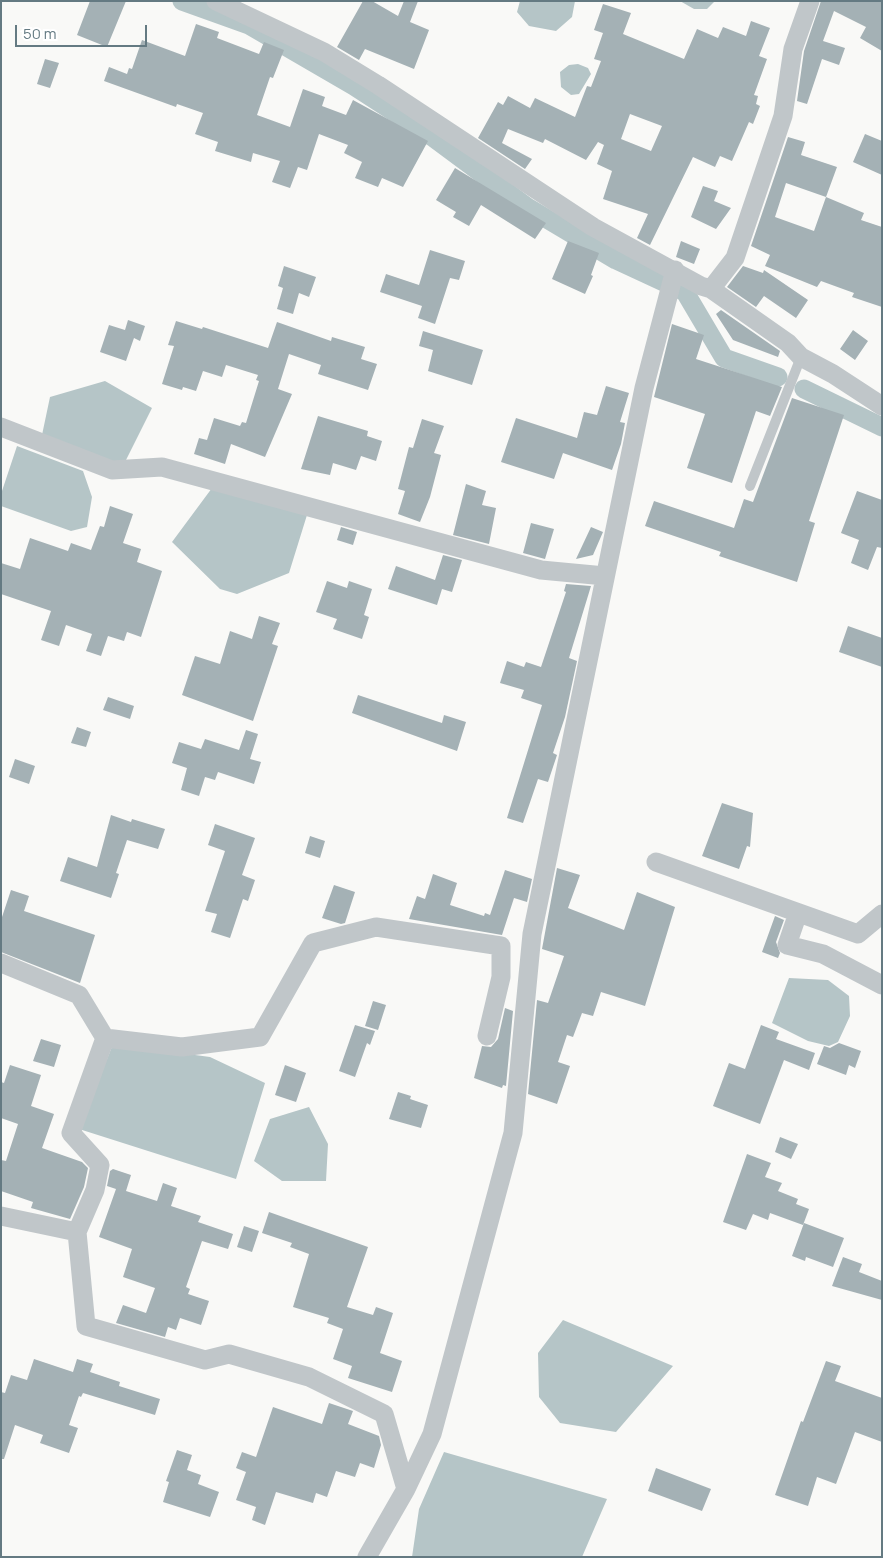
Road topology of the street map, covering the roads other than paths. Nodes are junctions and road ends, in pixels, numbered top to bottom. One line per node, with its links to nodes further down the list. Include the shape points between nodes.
1 (216, 1): 3 (street, via 324,52 593,227)
2 (810, 1): 4 (street, via 793,49 783,116 735,258)
3 (676, 270): 4 (street); 9 (street, via 644,388)
4 (711, 289): 5 (street, via 788,343)
5 (801, 357): 6 (street); 8 (lane)
6 (882, 406)
7 (1, 427): 9 (street, via 112,470 162,467 541,570)
8 (750, 486)
9 (605, 576): 19 (street, via 532,934 513,1133 432,1434)
10 (656, 862): 11 (street)
11 (798, 913): 12 (street, via 858,934); 14 (street, via 787,944 823,954)
12 (882, 914)
13 (1, 963): 16 (street, via 79,995)
14 (882, 985)
15 (487, 1036): 16 (street, via 501,976 501,946 376,927 313,943 260,1037 182,1047)
16 (105, 1038): 18 (street, via 71,1133 100,1165 95,1190)
17 (1, 1216): 18 (street)
18 (77, 1232): 19 (street, via 86,1326 205,1360 229,1354 310,1377 384,1414)
19 (406, 1489): 20 (street)
20 (367, 1557)

